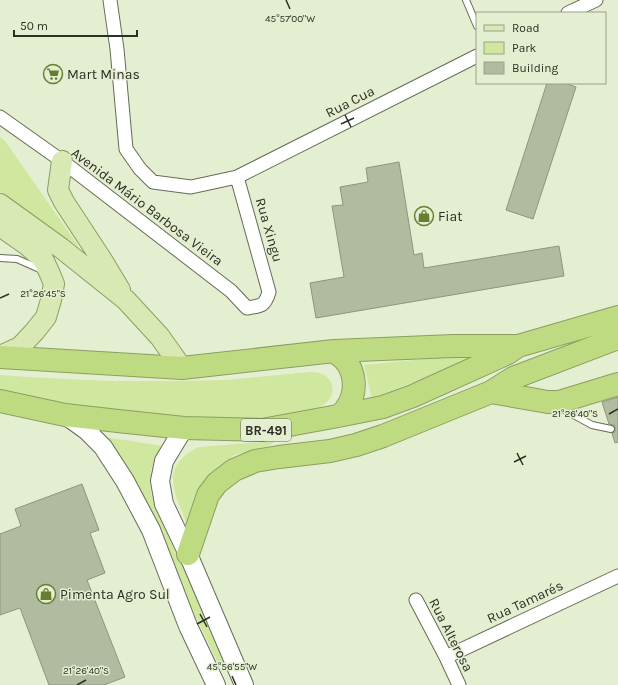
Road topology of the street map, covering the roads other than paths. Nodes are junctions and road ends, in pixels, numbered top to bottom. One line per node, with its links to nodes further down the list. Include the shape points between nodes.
1 (110, 0): 9 (street, Rua Cua, via 126,148 140,169 153,182 191,187)
2 (466, 0): 5 (lane)
3 (596, 0): 4 (street)
4 (570, 12)
5 (476, 24)
6 (476, 57): 9 (street, Rua Cua)
7 (0, 117): 8 (street, Avenida Mário Barbosa Vieira)
8 (62, 162): 14 (street, Avenida Mário Barbosa Vieira, via 231,291 247,308 261,306 267,300); 15 (main road, via 58,190)
9 (237, 177): 14 (street, Rua Xingu)
10 (0, 204): 15 (main road)
11 (0, 226): 13 (main road, via 42,259)
12 (0, 258): 13 (lane, via 17,259)
13 (50, 274): 20 (main road, via 54,284 46,317 20,347)
14 (269, 292)
15 (126, 300): 21 (main road, via 160,337)
16 (618, 317): 18 (highway, BR-491)
17 (618, 338): 23 (highway, via 513,378)
18 (518, 346): 19 (highway, BR-491); 24 (highway, BR-491)
19 (334, 351): 21 (highway, BR-491); 29 (highway, via 344,359 351,370 354,382 353,396)
20 (0, 357): 21 (highway, BR-491)
21 (182, 368)
22 (618, 384): 26 (highway, via 559,402)
23 (491, 392): 26 (highway); 27 (highway)
24 (413, 396): 27 (highway); 29 (highway, BR-491, via 383,407)
25 (0, 401): 28 (highway, BR-491)
26 (548, 402): 31 (lane, via 592,425)
27 (459, 405): 32 (highway, via 356,445 255,461 234,470 217,483 208,495)
28 (65, 415): 30 (highway, BR-491); 37 (main road, via 86,430 103,447 125,480 151,530 188,626)
29 (338, 416): 30 (highway, BR-491, via 262,430)
30 (184, 428): 32 (main road, via 164,461 160,481 164,504)
31 (611, 429)
32 (188, 554): 36 (main road)
33 (618, 576): 35 (street, Rua Tamarés)
34 (416, 600): 35 (street, Rua Alterosa)
35 (446, 657): 38 (street, Rua Alterosa)
36 (242, 680): 37 (main road)
37 (216, 685)
38 (458, 685)

